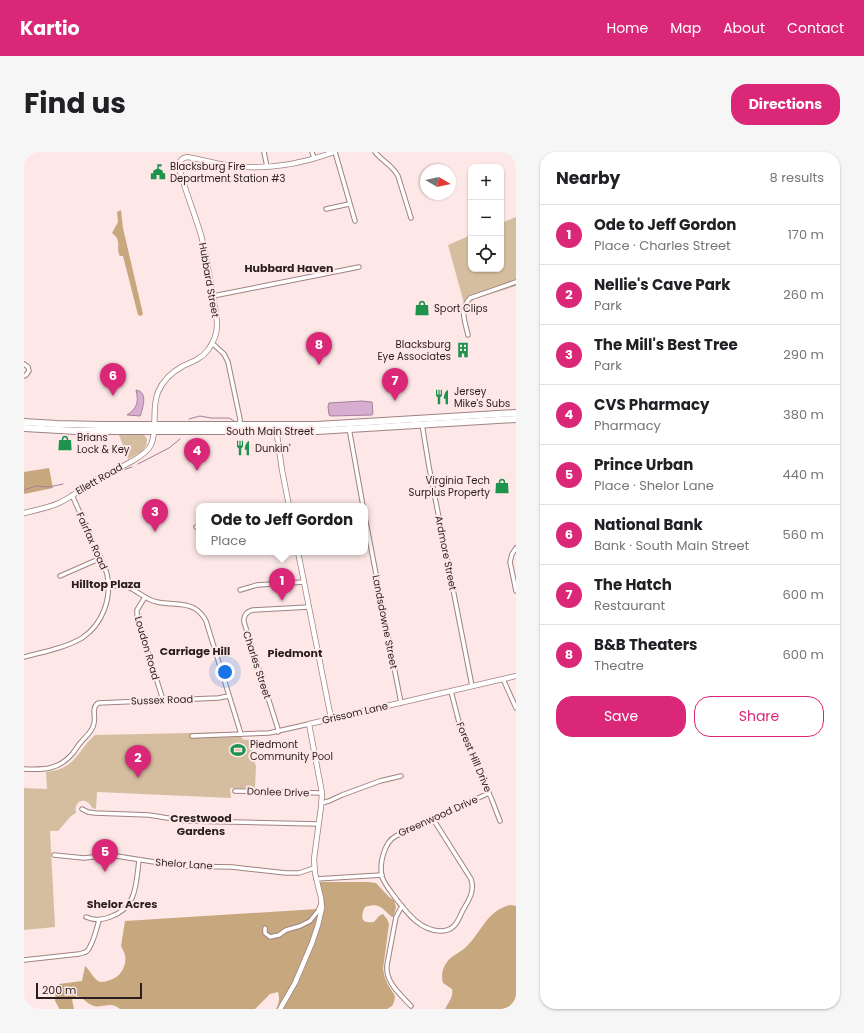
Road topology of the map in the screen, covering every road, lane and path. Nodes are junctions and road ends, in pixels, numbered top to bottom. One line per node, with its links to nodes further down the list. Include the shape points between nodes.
1 (264, 152): 6 (street)
2 (312, 152): 5 (street)
3 (334, 152): 5 (street); 7 (street)
4 (375, 152): 9 (street, via 396,172)
5 (314, 158): 6 (street)
6 (267, 167): 13 (street, Hubbard Street, via 237,167 187,156 180,160 180,171 201,237)
7 (349, 204): 8 (street); 10 (street)
8 (326, 209)
9 (411, 218)
10 (355, 221)
11 (359, 267): 13 (street)
12 (516, 282): 14 (street, via 470,298 463,313)
13 (213, 296): 15 (street, Hubbard Street, via 217,325)
14 (468, 335)
15 (212, 343): 24 (street, Hubbard Street, via 200,358 176,370 165,379 156,398); 25 (street, via 224,354 228,362)
16 (24, 364): 17 (street, via 29,371)
17 (24, 376)
18 (516, 412): 21 (main road, South Main Street)
19 (516, 418): 21 (main road, South Main Street)
20 (24, 422): 24 (main road, South Main Street)
21 (421, 422): 22 (main road, South Main Street); 45 (street, Ardmore Street)
22 (349, 427): 26 (main road, South Main Street); 29 (street)
23 (24, 428): 24 (main road, South Main Street, via 77,431)
24 (154, 428): 25 (main road, South Main Street); 27 (street, Ellett Road, via 152,443 146,451)
25 (240, 428): 26 (main road, South Main Street)
26 (277, 428): 28 (street)
27 (72, 496): 30 (street, Ellett Road, via 53,505); 34 (street, Fairfax Road)
28 (288, 503)
29 (362, 503)
30 (24, 513)
31 (368, 532): 49 (street, Landsdowne Street)
32 (516, 548): 39 (street, via 510,562)
33 (299, 555): 36 (street)
34 (100, 558): 35 (street); 37 (street, Fairfax Road)
35 (60, 576)
36 (304, 582): 38 (street, via 257,585); 41 (street)
37 (108, 586): 40 (street, via 126,586); 42 (street, Fairfax Road, via 105,609 88,633 65,645)
38 (240, 590)
39 (516, 591)
40 (145, 597): 47 (street, via 158,603 191,606 201,613 206,621); 48 (street, Loudon Road, via 137,610 137,617)
41 (309, 607): 51 (street); 53 (street, Charles Street, via 251,611 244,616)
42 (24, 657)
43 (516, 676): 44 (street, Grissom Lane)
44 (503, 679): 45 (street, Grissom Lane); 50 (street)
45 (472, 686): 46 (street, Grissom Lane)
46 (451, 691): 49 (street, Grissom Lane); 59 (street, Forest Hill Drive, via 461,730)
47 (229, 696): 48 (street, Sussex Road); 54 (street)
48 (163, 700): 56 (street, Sussex Road, via 99,702 94,708 93,728 67,759 49,769)
49 (401, 703): 51 (street, Grissom Lane)
50 (516, 708)
51 (331, 718): 52 (street, Grissom Lane)
52 (309, 724): 53 (street, Grissom Lane); 60 (street)
53 (278, 732): 54 (street, Grissom Lane)
54 (241, 734): 55 (street, Grissom Lane)
55 (192, 736)
56 (24, 770)
57 (401, 776): 61 (street, via 380,781)
58 (235, 791): 60 (street, Donlee Drive)
59 (489, 793): 63 (street, Greenwood Drive); 64 (street, Forest Hill Drive)
60 (322, 794): 61 (street)
61 (322, 803): 65 (street)
62 (82, 809): 65 (street, via 95,813 149,815 186,821)
63 (433, 818): 69 (street, Greenwood Drive, via 389,841 382,864); 72 (street, via 471,879 471,895 457,922 445,930 432,930 423,926)
64 (500, 821)
65 (318, 824): 68 (street)
66 (54, 855): 67 (street, Shelor Lane, via 84,858 110,855)
67 (139, 860): 68 (street, Shelor Lane, via 180,866 232,867 286,873 299,873); 74 (street, via 130,903 116,915)
68 (314, 868): 70 (street)
69 (382, 875): 70 (street); 72 (street)
70 (316, 879): 71 (street)
71 (322, 903): 75 (street, via 310,921 300,926 270,937 265,933); 78 (street, via 318,925 309,950)
72 (402, 906): 77 (street, via 396,917 387,972 392,984)
73 (86, 917): 74 (street)
74 (99, 920): 76 (street, via 86,952)
75 (265, 928)
76 (24, 960)
77 (411, 1006)
78 (280, 1009)

